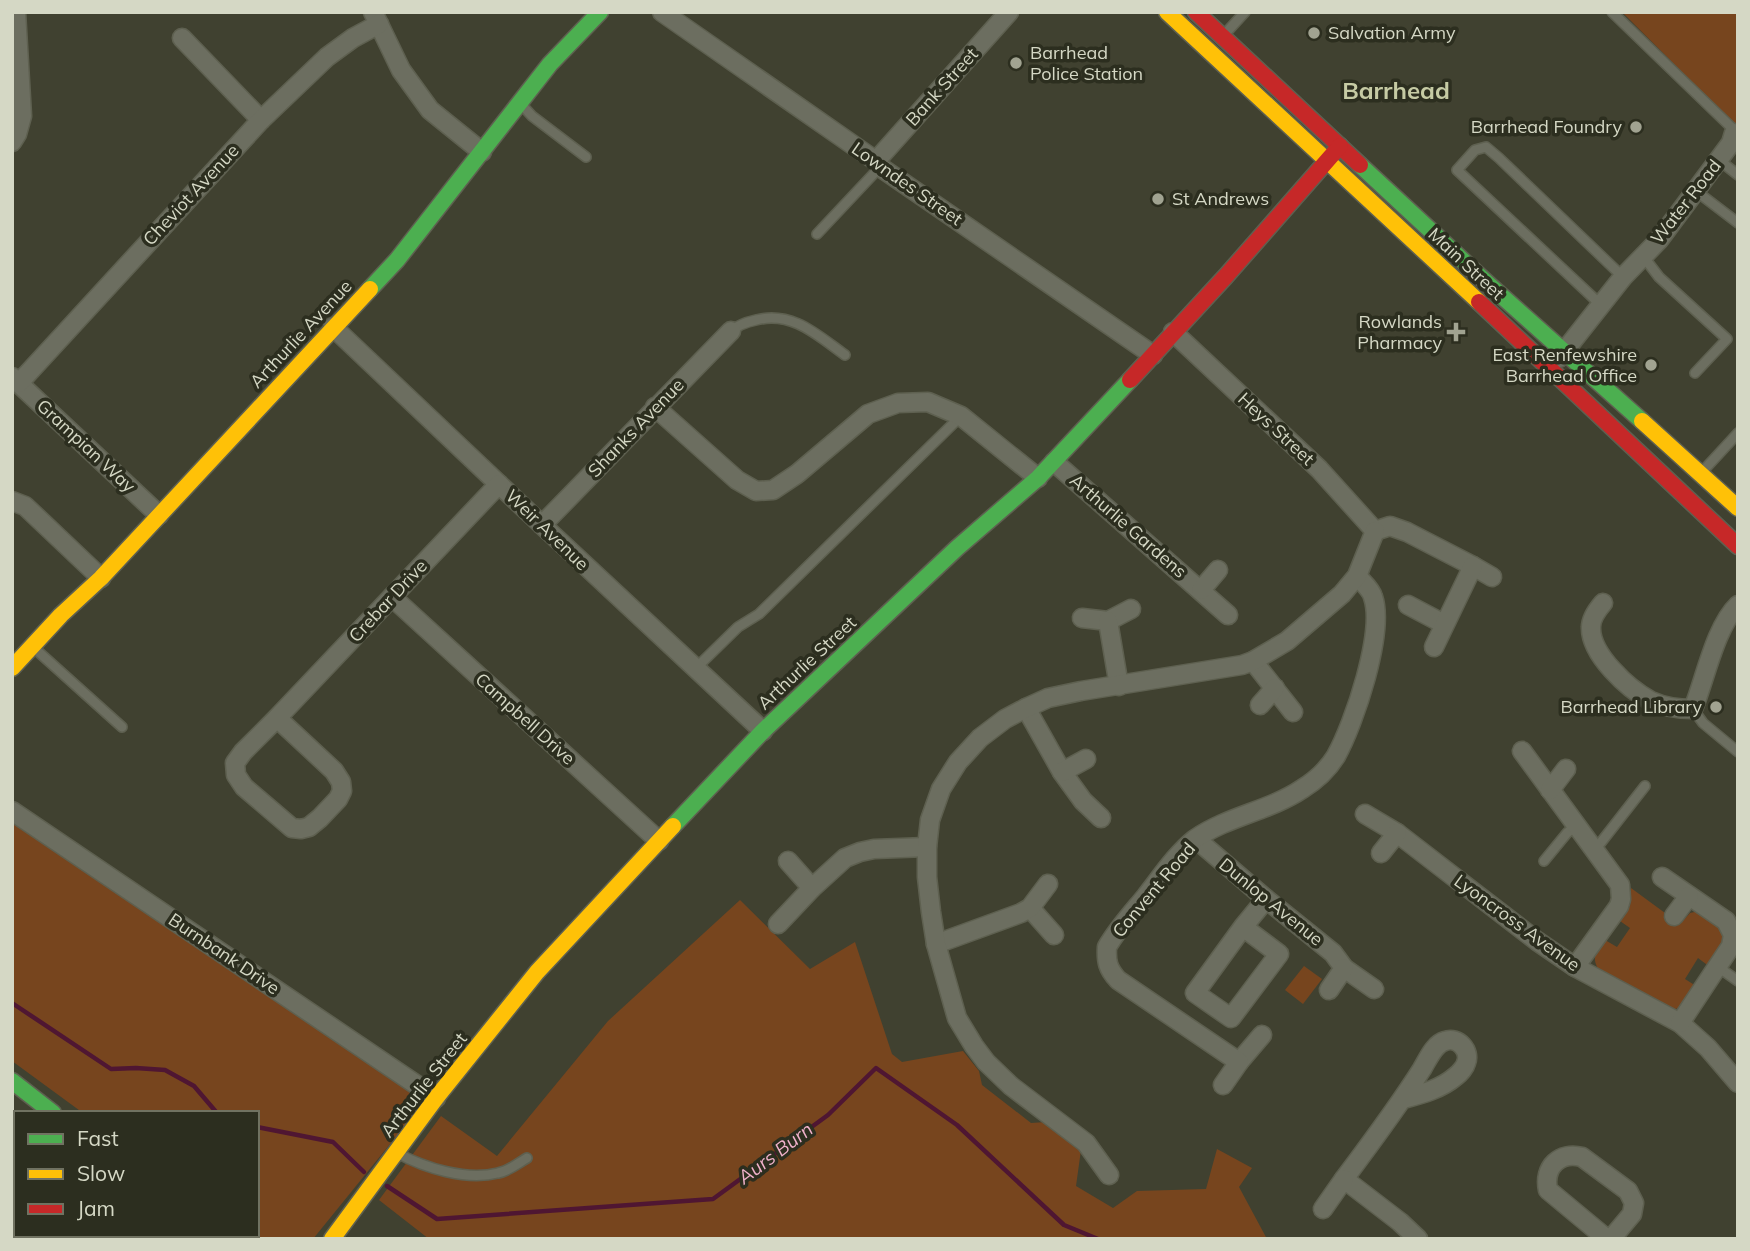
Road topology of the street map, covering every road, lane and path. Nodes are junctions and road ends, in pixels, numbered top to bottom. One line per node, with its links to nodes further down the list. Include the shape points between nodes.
1 (16, 12): 16 (street, via 22,116)
2 (600, 12): 13 (street, Arthurlie Avenue)
3 (662, 12): 22 (street, Lowndes Street)
4 (1009, 12): 22 (street, Bank Street)
5 (1167, 12): 12 (street, Main Street)
6 (1196, 12): 11 (street, Main Street)
7 (1245, 12): 11 (lane)
8 (1612, 12): 15 (lane, Water Road)
9 (376, 18): 14 (street, Cheviot Avenue); 18 (street, via 401,70 430,110)
10 (181, 37): 14 (street)
11 (1223, 37): 12 (lane); 17 (street, Main Street)
12 (1209, 51): 20 (street, Main Street)
13 (520, 103): 18 (street, Arthurlie Avenue); 19 (lane)
14 (261, 120): 38 (street, Cheviot Avenue)
15 (1734, 133): 21 (street, Water Road)
16 (12, 142)
17 (1340, 146): 20 (street, Arthurlie Street); 33 (street, Main Street)
18 (482, 152): 30 (street, Arthurlie Avenue, via 397,260)
19 (586, 157)
20 (1327, 160): 32 (street, Arthurlie Street); 36 (street, Main Street)
21 (1718, 160): 23 (lane); 24 (street, Water Road)
22 (878, 164): 26 (lane); 35 (street, Lowndes Street)
23 (1738, 175)
24 (1696, 191): 25 (lane); 27 (street, Water Road)
25 (1738, 223)
26 (817, 234)
27 (1643, 256): 28 (street, Water Road); 37 (lane, via 1659,277 1727,339)
28 (1623, 277): 29 (street, Water Road); 29 (lane, via 1486,147 1475,150 1457,170)
29 (1601, 305): 33 (street, Water Road)
30 (334, 327): 45 (street, Weir Avenue); 49 (street, Arthurlie Avenue)
31 (731, 331): 34 (lane, via 757,319 784,318); 39 (street, Shanks Avenue)
32 (1173, 332): 35 (street, Arthurlie Street); 51 (street, Heys Street, via 1319,469)
33 (1564, 352): 36 (street, Water Road); 43 (street, Main Street)
34 (845, 355)
35 (1153, 355): 42 (street, Arthurlie Street)
36 (1550, 368): 46 (street, Main Street)
37 (1695, 373)
38 (15, 380): 49 (street, Grampian Way)
39 (656, 407): 40 (street, via 737,480 756,491 773,490 868,414 898,403 928,402); 50 (street, Shanks Avenue)
40 (961, 416): 44 (street); 72 (lane, via 759,614 738,627)
41 (1738, 433): 43 (lane)
42 (1055, 462): 44 (street, Arthurlie Street); 58 (street, Arthurlie Gardens)
43 (1700, 474): 46 (lane); 48 (street, Main Street)
44 (1038, 478): 81 (street, Arthurlie Street)
45 (499, 484): 50 (street, Weir Avenue); 59 (street, Crebar Drive)
46 (1682, 494): 52 (street, Main Street)
47 (12, 501): 56 (street, via 25,506)
48 (1738, 508)
49 (159, 515): 56 (street, Arthurlie Avenue)
50 (542, 525): 72 (street, Weir Avenue)
51 (1375, 531): 53 (street, via 1390,526); 55 (street)
52 (1738, 546)
53 (1473, 566): 57 (street); 67 (street)
54 (1218, 570): 58 (street, Arthurlie Gardens)
55 (1357, 576): 70 (street, via 1287,641); 94 (street, Convent Road, via 1373,594 1377,615 1374,641 1348,730 1335,757 1301,790 1228,820)
56 (101, 578): 68 (street, Arthurlie Avenue)
57 (1492, 578)
58 (1201, 590): 64 (street, Arthurlie Gardens)
59 (392, 597): 79 (street, Crebar Drive); 95 (street, Campbell Drive)
60 (1602, 603): 77 (street, via 1591,627 1598,652 1612,671 1651,701)
61 (1738, 605): 77 (street, via 1712,654)
62 (1408, 606): 67 (street)
63 (1131, 609): 66 (street)
64 (1228, 615)
65 (1082, 618): 66 (street)
66 (1108, 621): 73 (street)
67 (1444, 624): 69 (street)
68 (32, 646): 71 (street, Arthurlie Avenue); 80 (lane)
69 (1434, 647)
70 (1253, 661): 73 (street); 74 (street)
71 (12, 667)
72 (695, 668): 81 (street, Weir Avenue)
73 (1119, 686): 76 (street, via 1048,698)
74 (1275, 688): 75 (street); 78 (street)
75 (1260, 705)
76 (1026, 708): 86 (street); 96 (street, via 997,725 958,762 941,789)
77 (1693, 709): 83 (lane)
78 (1293, 712)
79 (277, 718): 79 (street, Crebar Drive, via 235,763 236,775 292,828 309,827 338,799 341,782)
80 (122, 727)
81 (763, 731): 95 (street, Arthurlie Street)
82 (1522, 751): 88 (street)
83 (1738, 752)
84 (1086, 759): 86 (street)
85 (1566, 769): 88 (street)
86 (1062, 772): 91 (street)
87 (1645, 786): 97 (lane)
88 (1550, 790): 92 (street)
89 (12, 811): 124 (street, Burnbank Drive)
90 (1365, 814): 93 (street, Lyoncross Avenue)
91 (1101, 818)
92 (1577, 825): 97 (street); 100 (lane)
93 (1397, 833): 98 (street); 112 (street, Lyoncross Avenue)
94 (1196, 839): 105 (street, Dunlop Avenue); 120 (street, Convent Road, via 1111,939 1106,957 1118,980)
95 (659, 841): 124 (street, Arthurlie Street, via 537,972)
96 (927, 847): 103 (street, via 860,852 845,858); 111 (street)
97 (1595, 850): 112 (street, via 1620,885 1621,900)
98 (1381, 853)
99 (788, 861): 103 (street)
100 (1544, 861)
101 (1662, 877): 104 (street)
102 (1048, 884): 106 (street)
103 (812, 888): 108 (street)
104 (1689, 896): 107 (street); 113 (street, via 1726,921 1733,935)
105 (1266, 899): 109 (street); 114 (street, Dunlop Avenue, via 1333,953)
106 (1030, 908): 110 (street); 111 (street)
107 (1674, 916)
108 (778, 924)
109 (1243, 927): 109 (street, via 1195,993 1231,1018 1279,954)
110 (1054, 935)
111 (936, 944): 129 (street, via 957,1018 974,1046 1011,1086 1086,1143)
112 (1575, 967): 118 (street, Lyoncross Avenue)
113 (1717, 967): 115 (lane); 118 (street)
114 (1344, 968): 116 (street); 117 (street, Dunlop Avenue)
115 (1738, 981)
116 (1329, 989)
117 (1374, 989)
118 (1680, 1023): 122 (street, Lyoncross Avenue)
119 (1262, 1035): 120 (street)
120 (1239, 1062): 123 (street)
121 (12, 1081): 126 (street)
122 (1738, 1083)
123 (1223, 1084)
124 (436, 1098): 127 (street, Arthurlie Street)
125 (1402, 1099): 130 (street)
126 (50, 1111)
127 (396, 1152): 128 (lane, via 433,1168 481,1176 512,1168); 132 (street, Arthurlie Street)
128 (527, 1157)
129 (1109, 1175)
130 (1344, 1179): 131 (street); 133 (street)
131 (1323, 1209)
132 (332, 1239)
133 (1418, 1239)
134 (1609, 1239): 134 (street, via 1632,1214 1634,1203 1628,1191 1582,1157 1561,1157 1549,1171 1548,1190)

